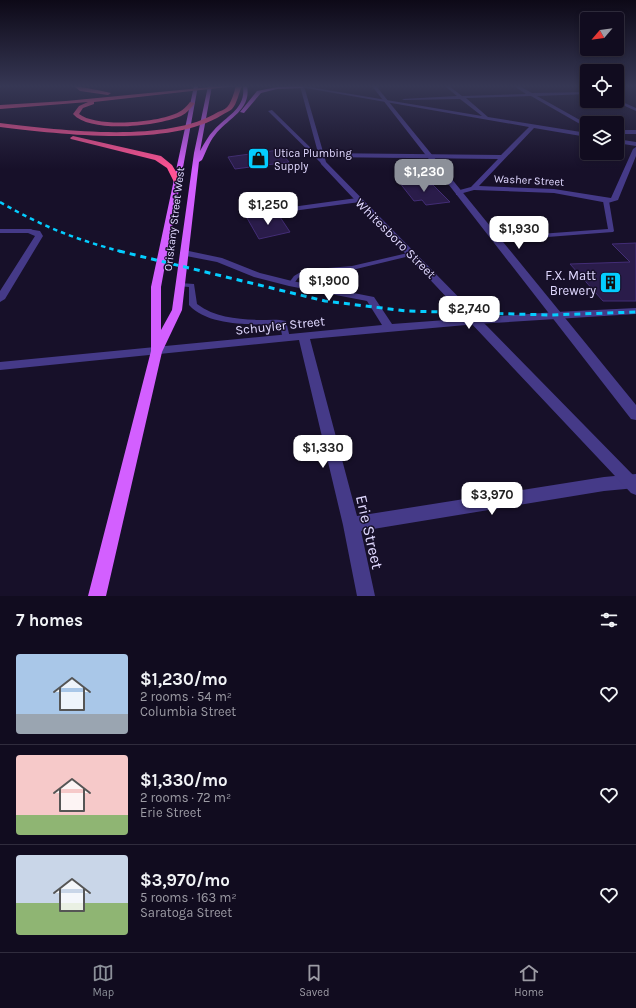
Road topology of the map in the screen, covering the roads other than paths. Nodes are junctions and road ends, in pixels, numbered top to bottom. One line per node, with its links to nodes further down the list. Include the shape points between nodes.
1 (76, 114): 18 (highway, via 79,118 90,122)
2 (180, 114): 18 (highway)
3 (190, 114): 19 (main road, Oriskany Street West)
4 (204, 114): 23 (main road, Oriskany Street West)
5 (219, 114): 14 (highway)
6 (233, 114): 16 (main road)
7 (239, 114): 16 (main road)
8 (273, 114): 34 (street, Whitesboro Street)
9 (310, 114): 34 (street)
10 (395, 114): 32 (street)
11 (462, 114): 15 (street)
12 (483, 114): 15 (street)
13 (565, 114): 17 (street)
14 (216, 116): 22 (highway, via 185,126 147,133 84,133)
15 (486, 118): 21 (street)
16 (225, 122): 35 (main road, via 212,134)
17 (580, 122)
18 (132, 124): 19 (highway)
19 (188, 124): 23 (highway); 36 (main road, Oriskany Street West)
20 (0, 125): 22 (highway)
21 (533, 126): 24 (street); 33 (street)
22 (29, 128): 36 (highway, via 158,158 173,170)
23 (201, 128): 35 (main road, Oriskany Street West)
24 (567, 132): 25 (street); 28 (street)
25 (580, 132)
26 (624, 132): 27 (street)
27 (636, 132)
28 (580, 134)
29 (624, 142): 30 (street)
30 (636, 144)
31 (636, 149): 40 (street, via 614,200)
32 (430, 156): 33 (street); 34 (street); 38 (street)
33 (503, 157): 37 (street)
34 (322, 159): 39 (street, Whitesboro Street)
35 (196, 165): 45 (main road, Oriskany Street West)
36 (176, 180): 56 (main road, Oriskany Street West, via 156,287)
37 (473, 188): 38 (street); 40 (street, Washer Street, via 554,191)
38 (459, 193): 44 (street)
39 (357, 200): 41 (street); 46 (street, Whitesboro Street)
40 (606, 201): 44 (lane, via 611,231)
41 (270, 212)
42 (0, 231): 43 (lane)
43 (31, 231): 49 (street, via 39,236 37,241)
44 (496, 239): 51 (street)
45 (184, 253): 47 (street, via 219,260); 48 (main road, Oriskany Street West)
46 (412, 254): 47 (lane, via 352,268 306,271 296,277); 52 (street, Whitesboro Street)
47 (291, 284): 53 (street, via 370,299)
48 (180, 285): 55 (lane, via 192,286 193,305 200,312 222,318 283,323); 56 (main road, Oriskany Street West, via 177,310)
49 (0, 299)
50 (636, 311): 51 (street, Schuyler Street)
51 (556, 314): 52 (street, Schuyler Street); 58 (street)
52 (475, 320): 53 (street, Schuyler Street); 59 (street, Whitesboro Street)
53 (389, 328): 54 (street, Schuyler Street)
54 (304, 336): 55 (street, Schuyler Street); 60 (street, Erie Street)
55 (286, 338): 56 (street, Schuyler Street)
56 (156, 352): 57 (street, Schuyler Street); 61 (main road, Oriskany Street West)
57 (0, 366)
58 (636, 415)
59 (634, 483): 60 (street, via 597,485)
60 (351, 525): 62 (street, Erie Street)
61 (96, 596)
62 (366, 596)

